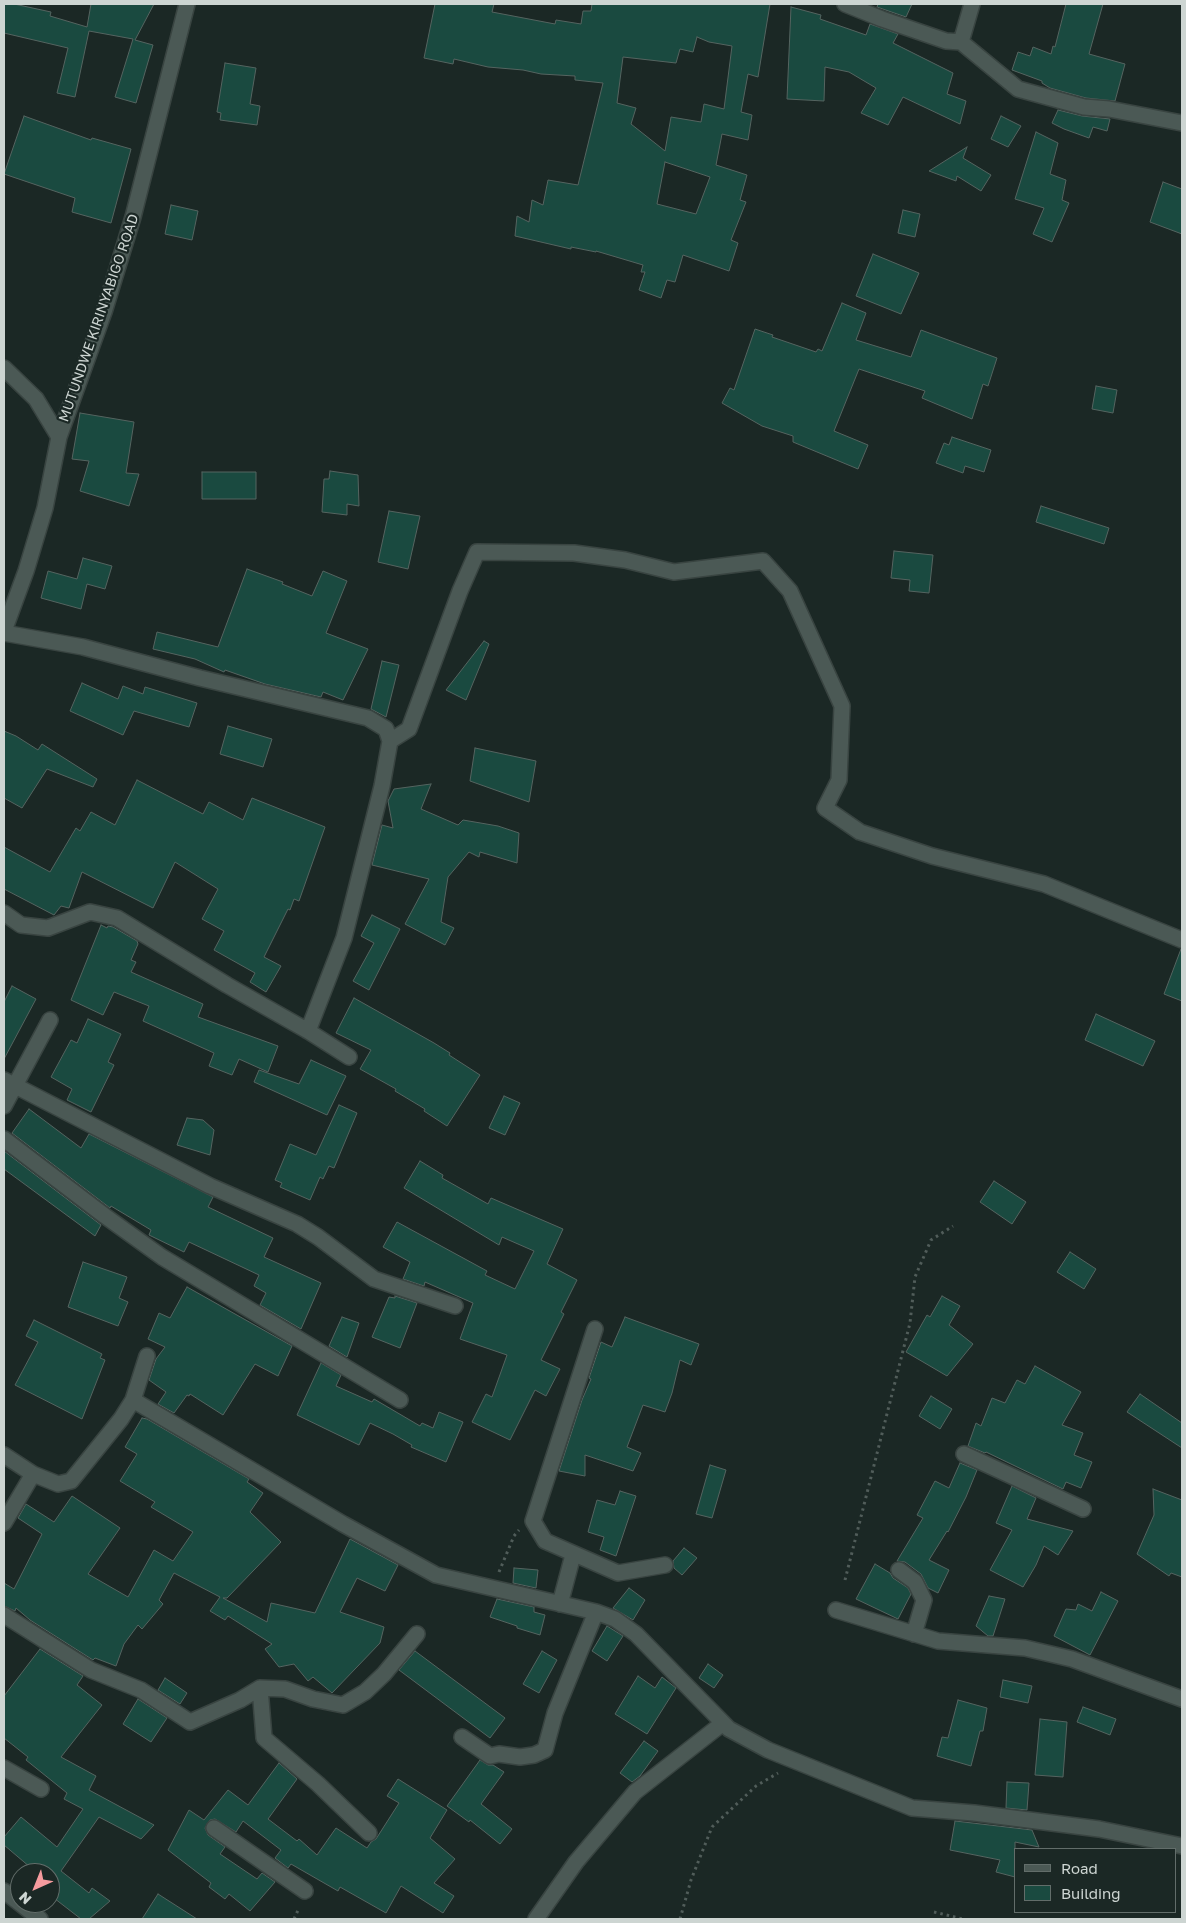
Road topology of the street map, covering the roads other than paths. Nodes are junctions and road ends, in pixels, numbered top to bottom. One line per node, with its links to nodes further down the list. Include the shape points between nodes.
1 (188, 4): 7 (street, MUTUNDWE KIRINYABIGO ROAD, via 133,217 104,312)
2 (845, 4): 4 (street, via 946,41)
3 (972, 4): 4 (street)
4 (961, 42): 5 (street, via 1018,89 1084,107)
5 (1182, 123)
6 (4, 368): 7 (street, via 36,400)
7 (59, 437): 8 (street, MUTUNDWE KIRINYABIGO ROAD, via 45,508)
8 (4, 632): 9 (street, via 83,647 368,718 386,729)
9 (390, 741): 11 (street, via 409,729 477,552 574,553 625,560 674,572 763,561 790,590 842,706 839,780 825,808 860,832 932,856 1044,884); 13 (street, via 344,938)
10 (4, 913): 13 (street, via 21,925 48,928 90,912 117,918)
11 (1182, 940)
12 (50, 1020): 15 (street)
13 (308, 1031): 14 (street)
14 (349, 1057)
15 (10, 1083): 16 (street); 18 (street, via 210,1186 297,1224 374,1279)
16 (4, 1106)
17 (4, 1139): 22 (street, via 162,1257)
18 (455, 1306)
19 (595, 1329): 28 (street, via 533,1521 545,1541)
20 (147, 1356): 21 (street)
21 (133, 1400): 25 (street, via 71,1481 58,1484); 31 (street, via 436,1575)
22 (400, 1400)
23 (964, 1454): 26 (street)
24 (4, 1455): 25 (street)
25 (33, 1474): 27 (street)
26 (1083, 1508)
27 (4, 1523)
28 (574, 1555): 29 (street, via 618,1573); 31 (street)
29 (665, 1565)
30 (899, 1570): 36 (street, via 915,1582 924,1600)
31 (560, 1604): 33 (street)
32 (836, 1610): 36 (street)
33 (596, 1612): 39 (street, via 615,1618 636,1634); 40 (street, via 555,1713 545,1750 520,1757 490,1756)
34 (4, 1615): 37 (street, via 91,1670 141,1690 190,1722)
35 (418, 1634): 37 (street, via 365,1692 343,1705 285,1689)
36 (914, 1634): 38 (street, via 938,1642 1026,1648 1072,1659)
37 (260, 1688): 44 (street, via 264,1738)
38 (1182, 1699)
39 (723, 1723): 45 (street, via 768,1750 912,1808 1100,1829); 49 (street, via 636,1792 576,1862)
40 (462, 1736)
41 (4, 1768): 42 (street)
42 (41, 1789)
43 (214, 1828): 47 (street)
44 (369, 1833)
45 (1182, 1846)
46 (4, 1891): 48 (street)
47 (305, 1891)
48 (40, 1919)
49 (536, 1919)

